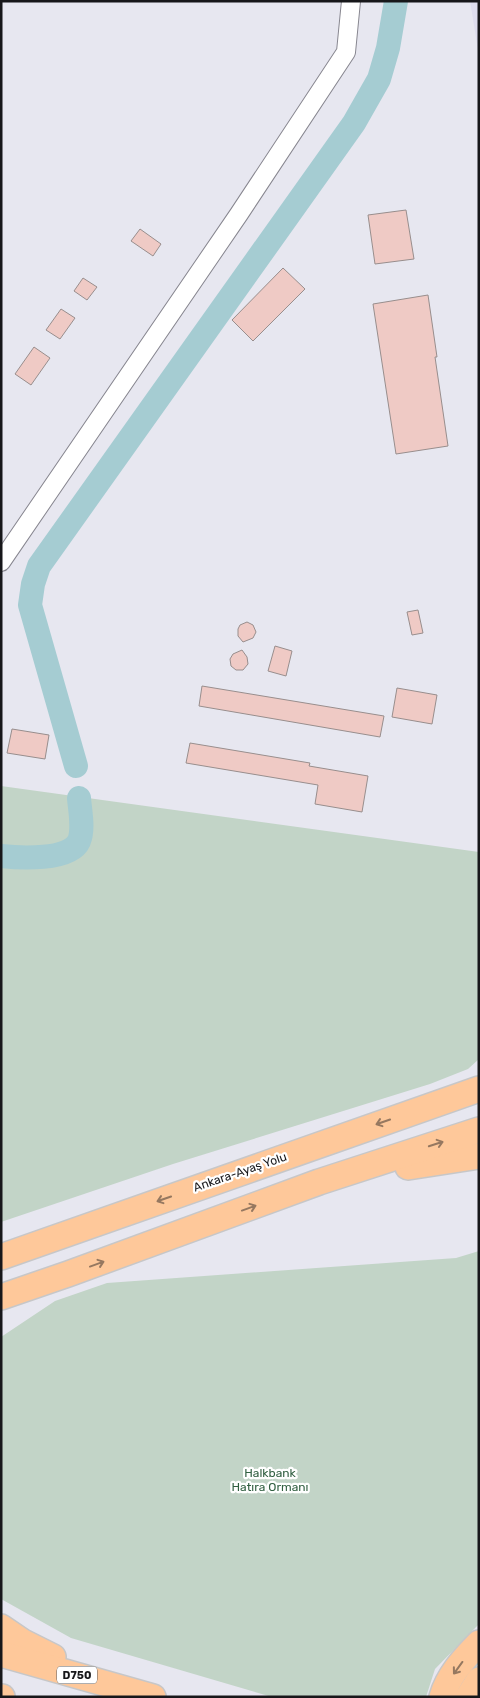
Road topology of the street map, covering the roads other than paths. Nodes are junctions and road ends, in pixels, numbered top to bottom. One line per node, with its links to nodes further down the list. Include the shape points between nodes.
1 (351, 1): 2 (street, via 346,52)
2 (1, 562)
3 (479, 1071): 5 (highway)
4 (479, 1089): 5 (highway, Ankara-Ayaş Yolu)
5 (441, 1102): 9 (highway, Ankara-Ayaş Yolu, one-way to 9)
6 (479, 1130): 8 (highway, one-way to 6)
7 (479, 1156): 8 (highway)
8 (319, 1182): 12 (highway, one-way to 8)
9 (94, 1224): 10 (highway); 11 (highway, Ankara-Ayaş Yolu)
10 (1, 1248)
11 (1, 1257)
12 (68, 1274): 13 (highway); 14 (highway)
13 (1, 1297)
14 (1, 1307)
15 (1, 1627): 19 (highway, via 23,1642)
16 (479, 1643): 21 (highway, one-way to 21, via 445,1686)
17 (1, 1654): 19 (highway, D750)
18 (479, 1680): 22 (highway)
19 (102, 1682): 20 (highway, D750)
20 (152, 1697)
21 (442, 1697)
22 (468, 1697)

